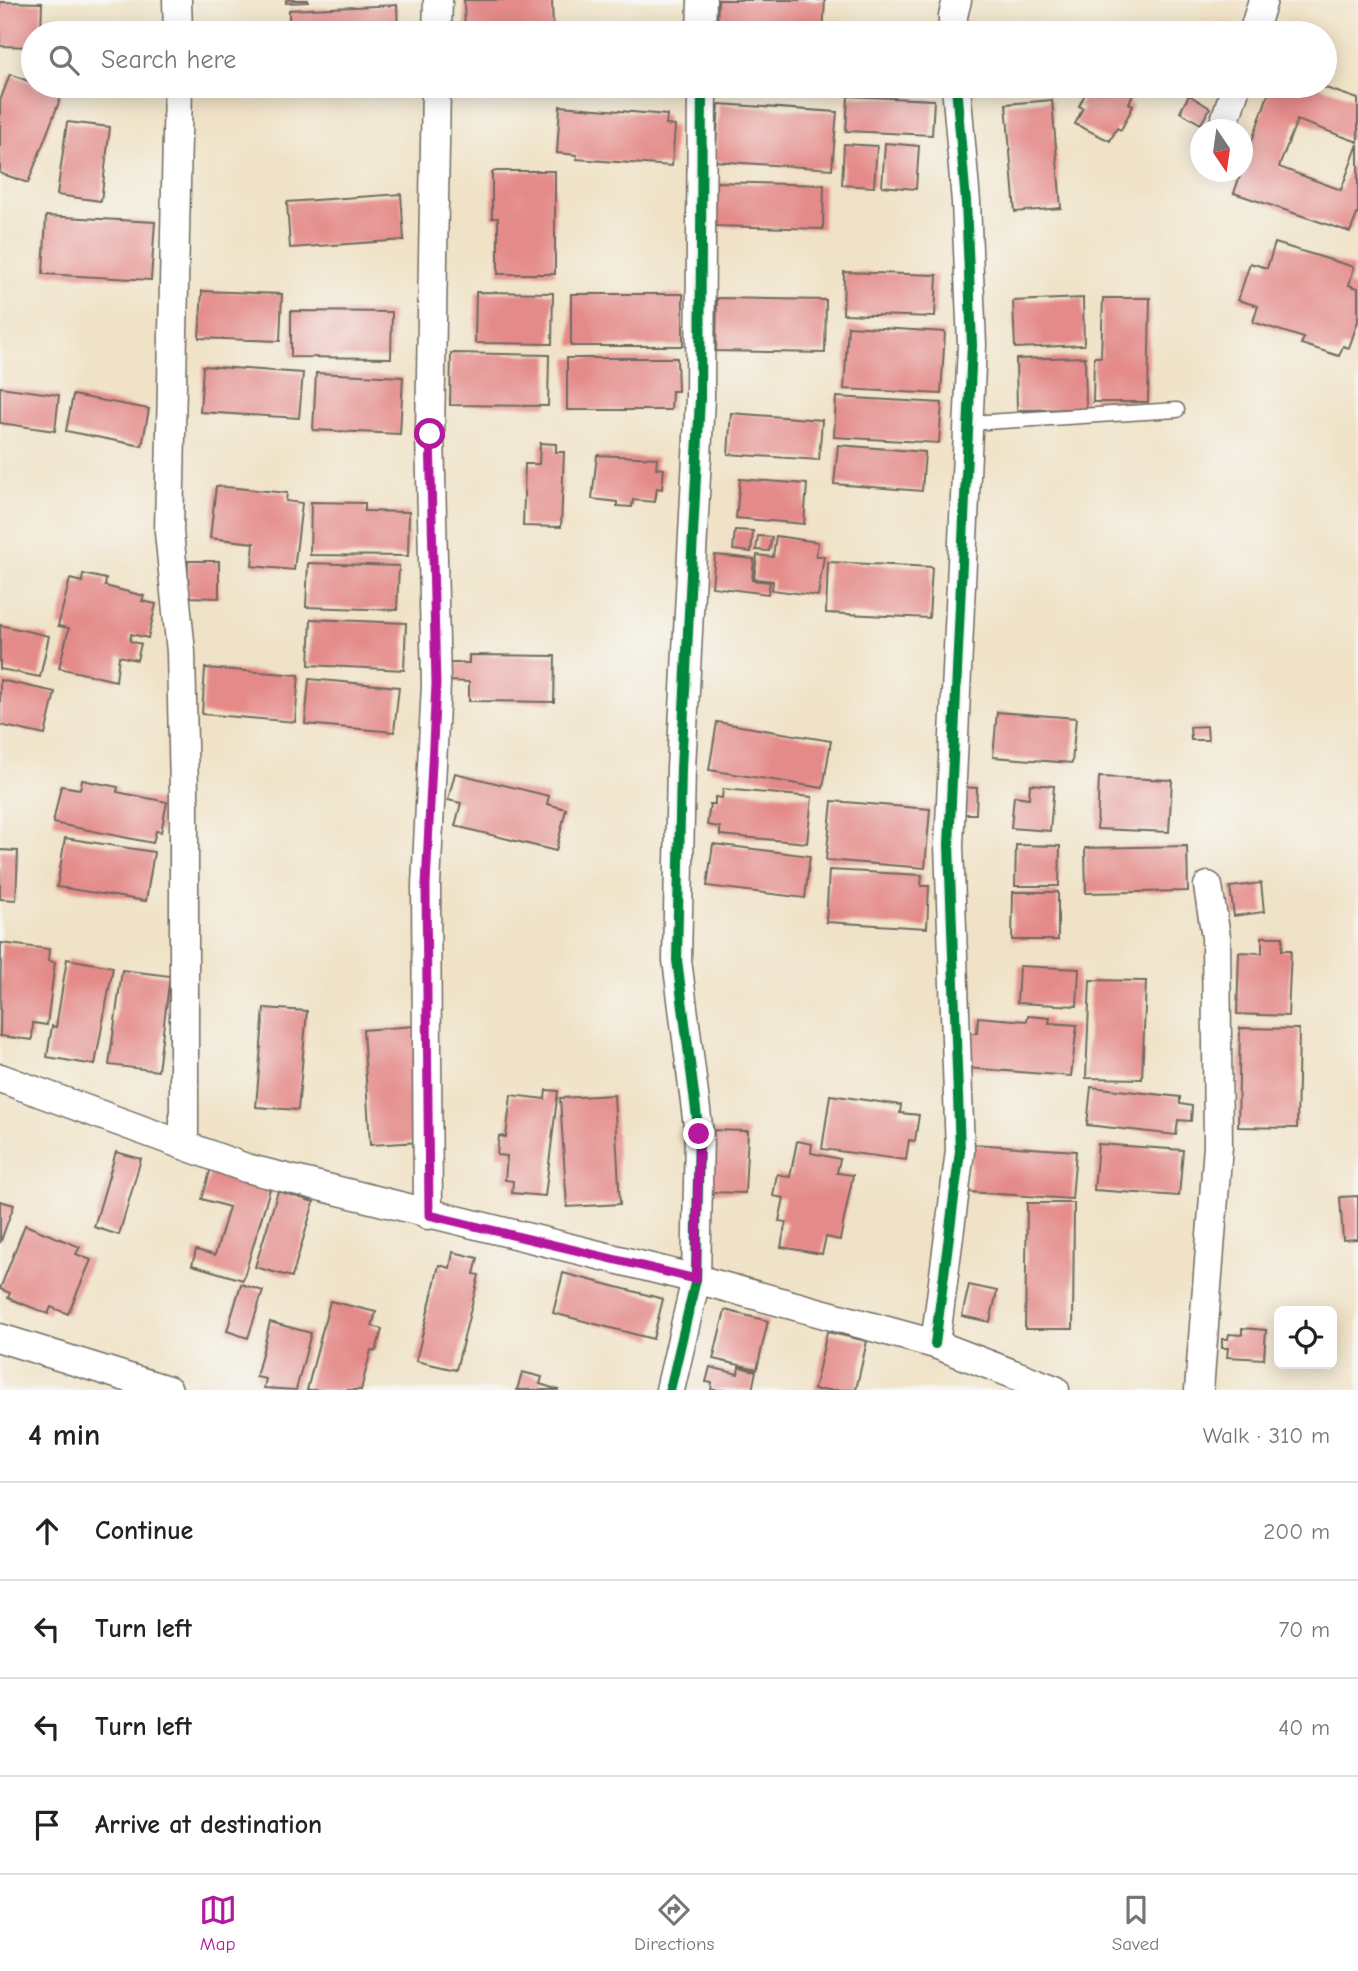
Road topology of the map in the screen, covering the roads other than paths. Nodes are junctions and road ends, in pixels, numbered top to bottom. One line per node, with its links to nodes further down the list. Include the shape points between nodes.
1 (177, 0): 6 (street)
2 (438, 0): 7 (street)
3 (702, 0): 8 (street)
4 (957, 0): 9 (street)
5 (1264, 0): 10 (street)
6 (177, 21)
7 (437, 21)
8 (701, 21)
9 (953, 21)
10 (1257, 21)
11 (178, 98): 21 (street, via 169,533 181,652)
12 (436, 98): 22 (street, via 430,434 436,684 426,885)
13 (702, 98): 23 (street, via 700,398 681,768 677,960 699,1134)
14 (957, 98): 18 (street, via 972,345)
15 (1232, 98): 16 (street)
16 (1226, 119)
17 (1177, 410): 18 (lane)
18 (970, 423): 25 (street, via 949,845 960,1151)
19 (1208, 886): 30 (street, via 1216,937 1218,1146)
20 (0, 1078): 21 (street)
21 (184, 1143): 22 (street, via 246,1168)
22 (429, 1215): 23 (street)
23 (696, 1279): 25 (street); 28 (street)
24 (0, 1338): 26 (street)
25 (935, 1344): 29 (street)
26 (125, 1384): 27 (street)
27 (168, 1390)
28 (670, 1390)
29 (1055, 1390)
30 (1199, 1390)

